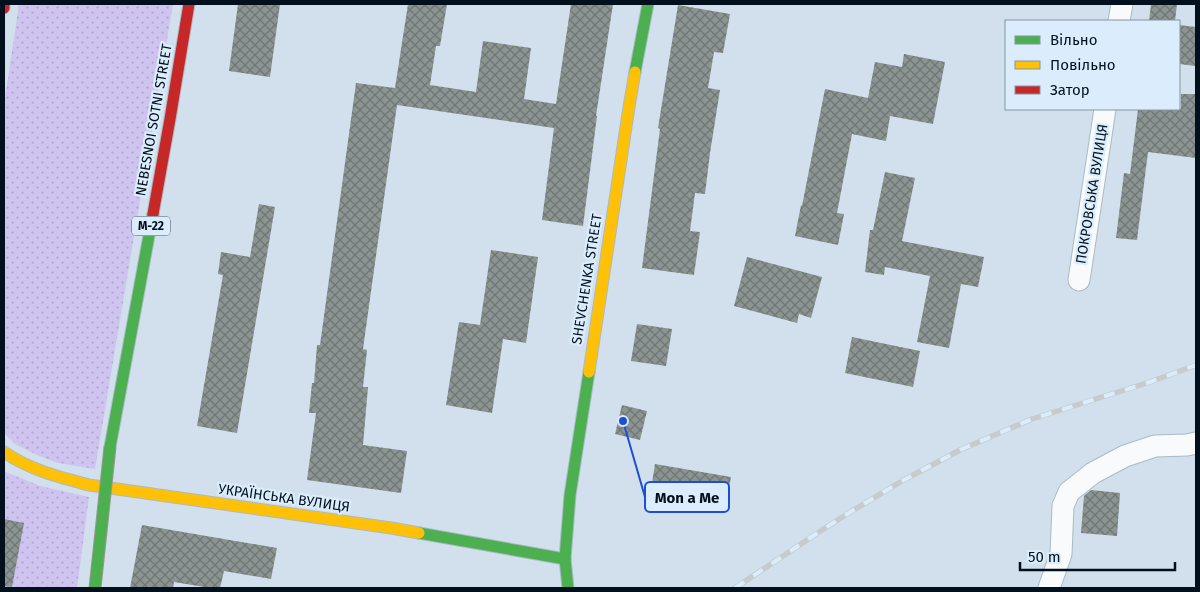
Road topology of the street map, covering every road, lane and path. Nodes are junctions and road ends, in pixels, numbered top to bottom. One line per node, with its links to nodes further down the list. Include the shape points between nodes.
1 (4, 4): 5 (main road)
2 (189, 4): 12 (main road, NEBESNOI SOTNI STREET / М-22, bridge, via 110,447)
3 (648, 4): 11 (main road, SHEVCHENKA STREET, via 570,494)
4 (1122, 4): 6 (street)
5 (4, 8)
6 (1119, 20)
7 (1105, 110): 8 (street, ПОКРОВСЬКА ВУЛИЦЯ)
8 (1079, 280)
9 (1196, 443): 14 (street, via 1155,446 1125,456 1093,473 1069,492 1063,506 1061,554)
10 (4, 452): 11 (main road, УКРАЇНСЬКА ВУЛИЦЯ, via 30,468 89,485 392,528)
11 (565, 559): 13 (main road, SHEVCHENKA STREET)
12 (95, 588)
13 (568, 588)
14 (1049, 588)

